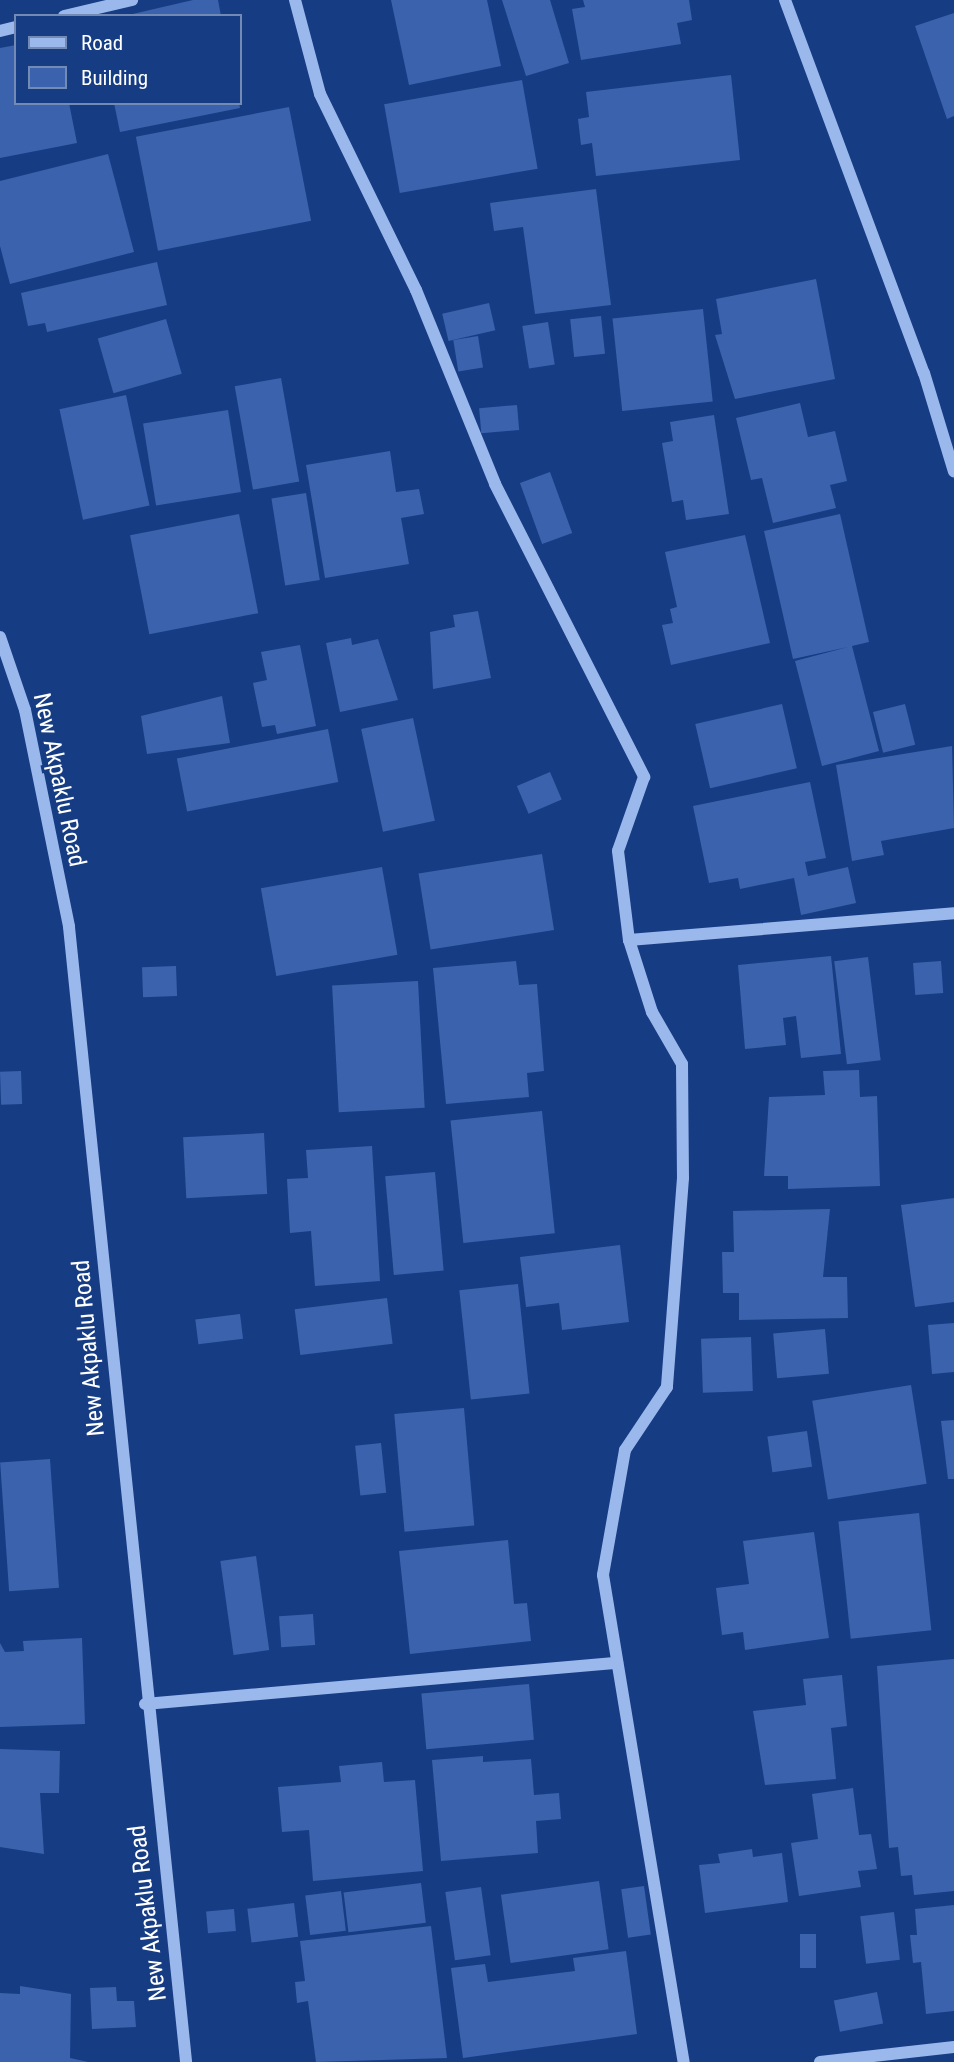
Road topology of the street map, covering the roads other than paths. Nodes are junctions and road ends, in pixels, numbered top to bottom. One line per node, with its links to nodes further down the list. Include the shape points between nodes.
1 (132, 0): 4 (street)
2 (295, 0): 8 (street, via 320,94 416,290 495,484 644,777 618,851)
3 (785, 0): 5 (street, via 924,373)
4 (72, 14)
5 (954, 472)
6 (0, 637): 10 (street, New Akpaklu Road, via 25,710 69,927)
7 (954, 913): 8 (street)
8 (629, 940): 9 (street, via 652,1012 682,1064 683,1178 667,1387 625,1450 603,1575)
9 (617, 1662): 10 (street); 13 (street)
10 (145, 1704): 12 (street, New Akpaklu Road)
11 (954, 2047): 14 (street)
12 (186, 2062)
13 (684, 2062)
14 (820, 2062)

